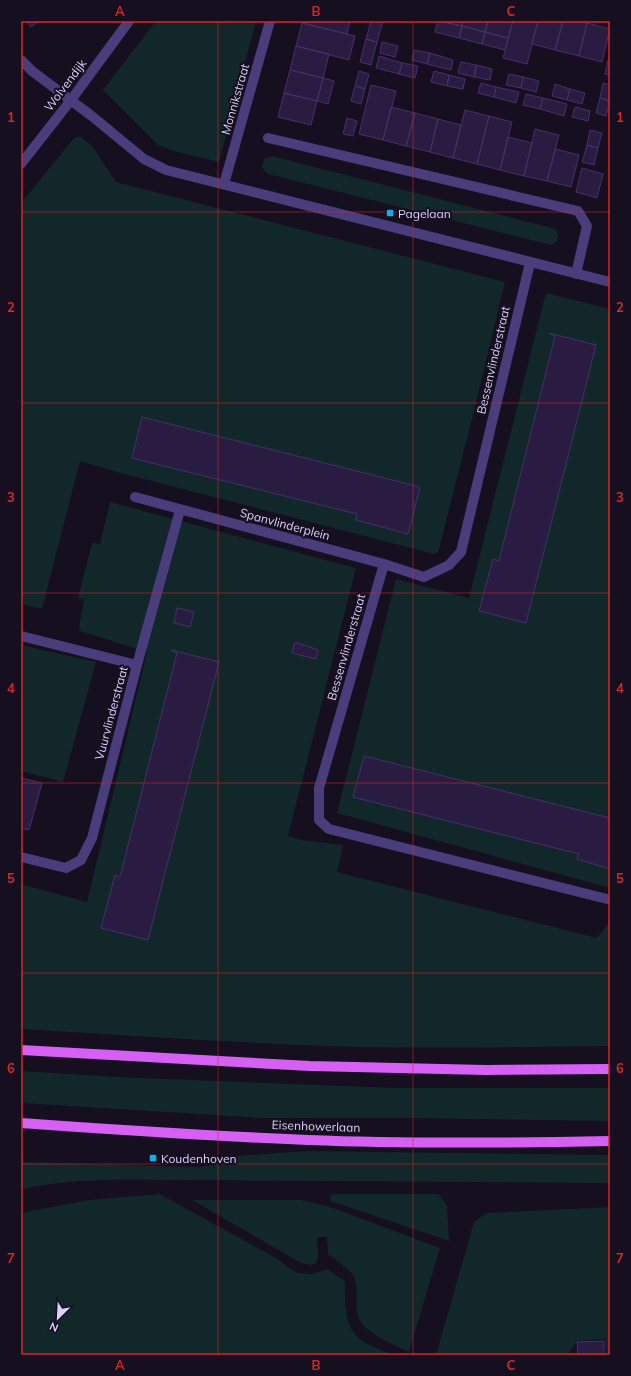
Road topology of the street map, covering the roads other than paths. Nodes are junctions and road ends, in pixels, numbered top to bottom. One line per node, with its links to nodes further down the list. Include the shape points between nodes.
1 (129, 21): 4 (street, Wolvendijk)
2 (270, 21): 7 (street, Monnikstraat)
3 (21, 60): 4 (street)
4 (71, 100): 6 (street, Wolvendijk); 7 (street, via 144,158 166,170)
5 (268, 138): 9 (street, via 578,211 587,226)
6 (21, 164)
7 (224, 184): 8 (street)
8 (530, 262): 9 (street); 13 (street, Bessenvlinderstraat, via 461,552 449,565 424,577)
9 (576, 274): 10 (street)
10 (610, 282)
11 (135, 497): 12 (street, Spanvlinderplein)
12 (180, 510): 13 (street, Spanvlinderplein); 15 (street, Vuurvlinderstraat)
13 (384, 564): 17 (street, Bessenvlinderstraat, via 319,788 319,820 329,829)
14 (21, 636): 15 (street)
15 (137, 665): 16 (street, Vuurvlinderstraat, via 92,838 81,860 66,868)
16 (21, 857)
17 (607, 899)
18 (21, 1050): 19 (main road, via 310,1066 486,1070)
19 (610, 1069)
20 (21, 1124): 21 (main road, Eisenhowerlaan, via 309,1140 507,1143)
21 (610, 1141)

